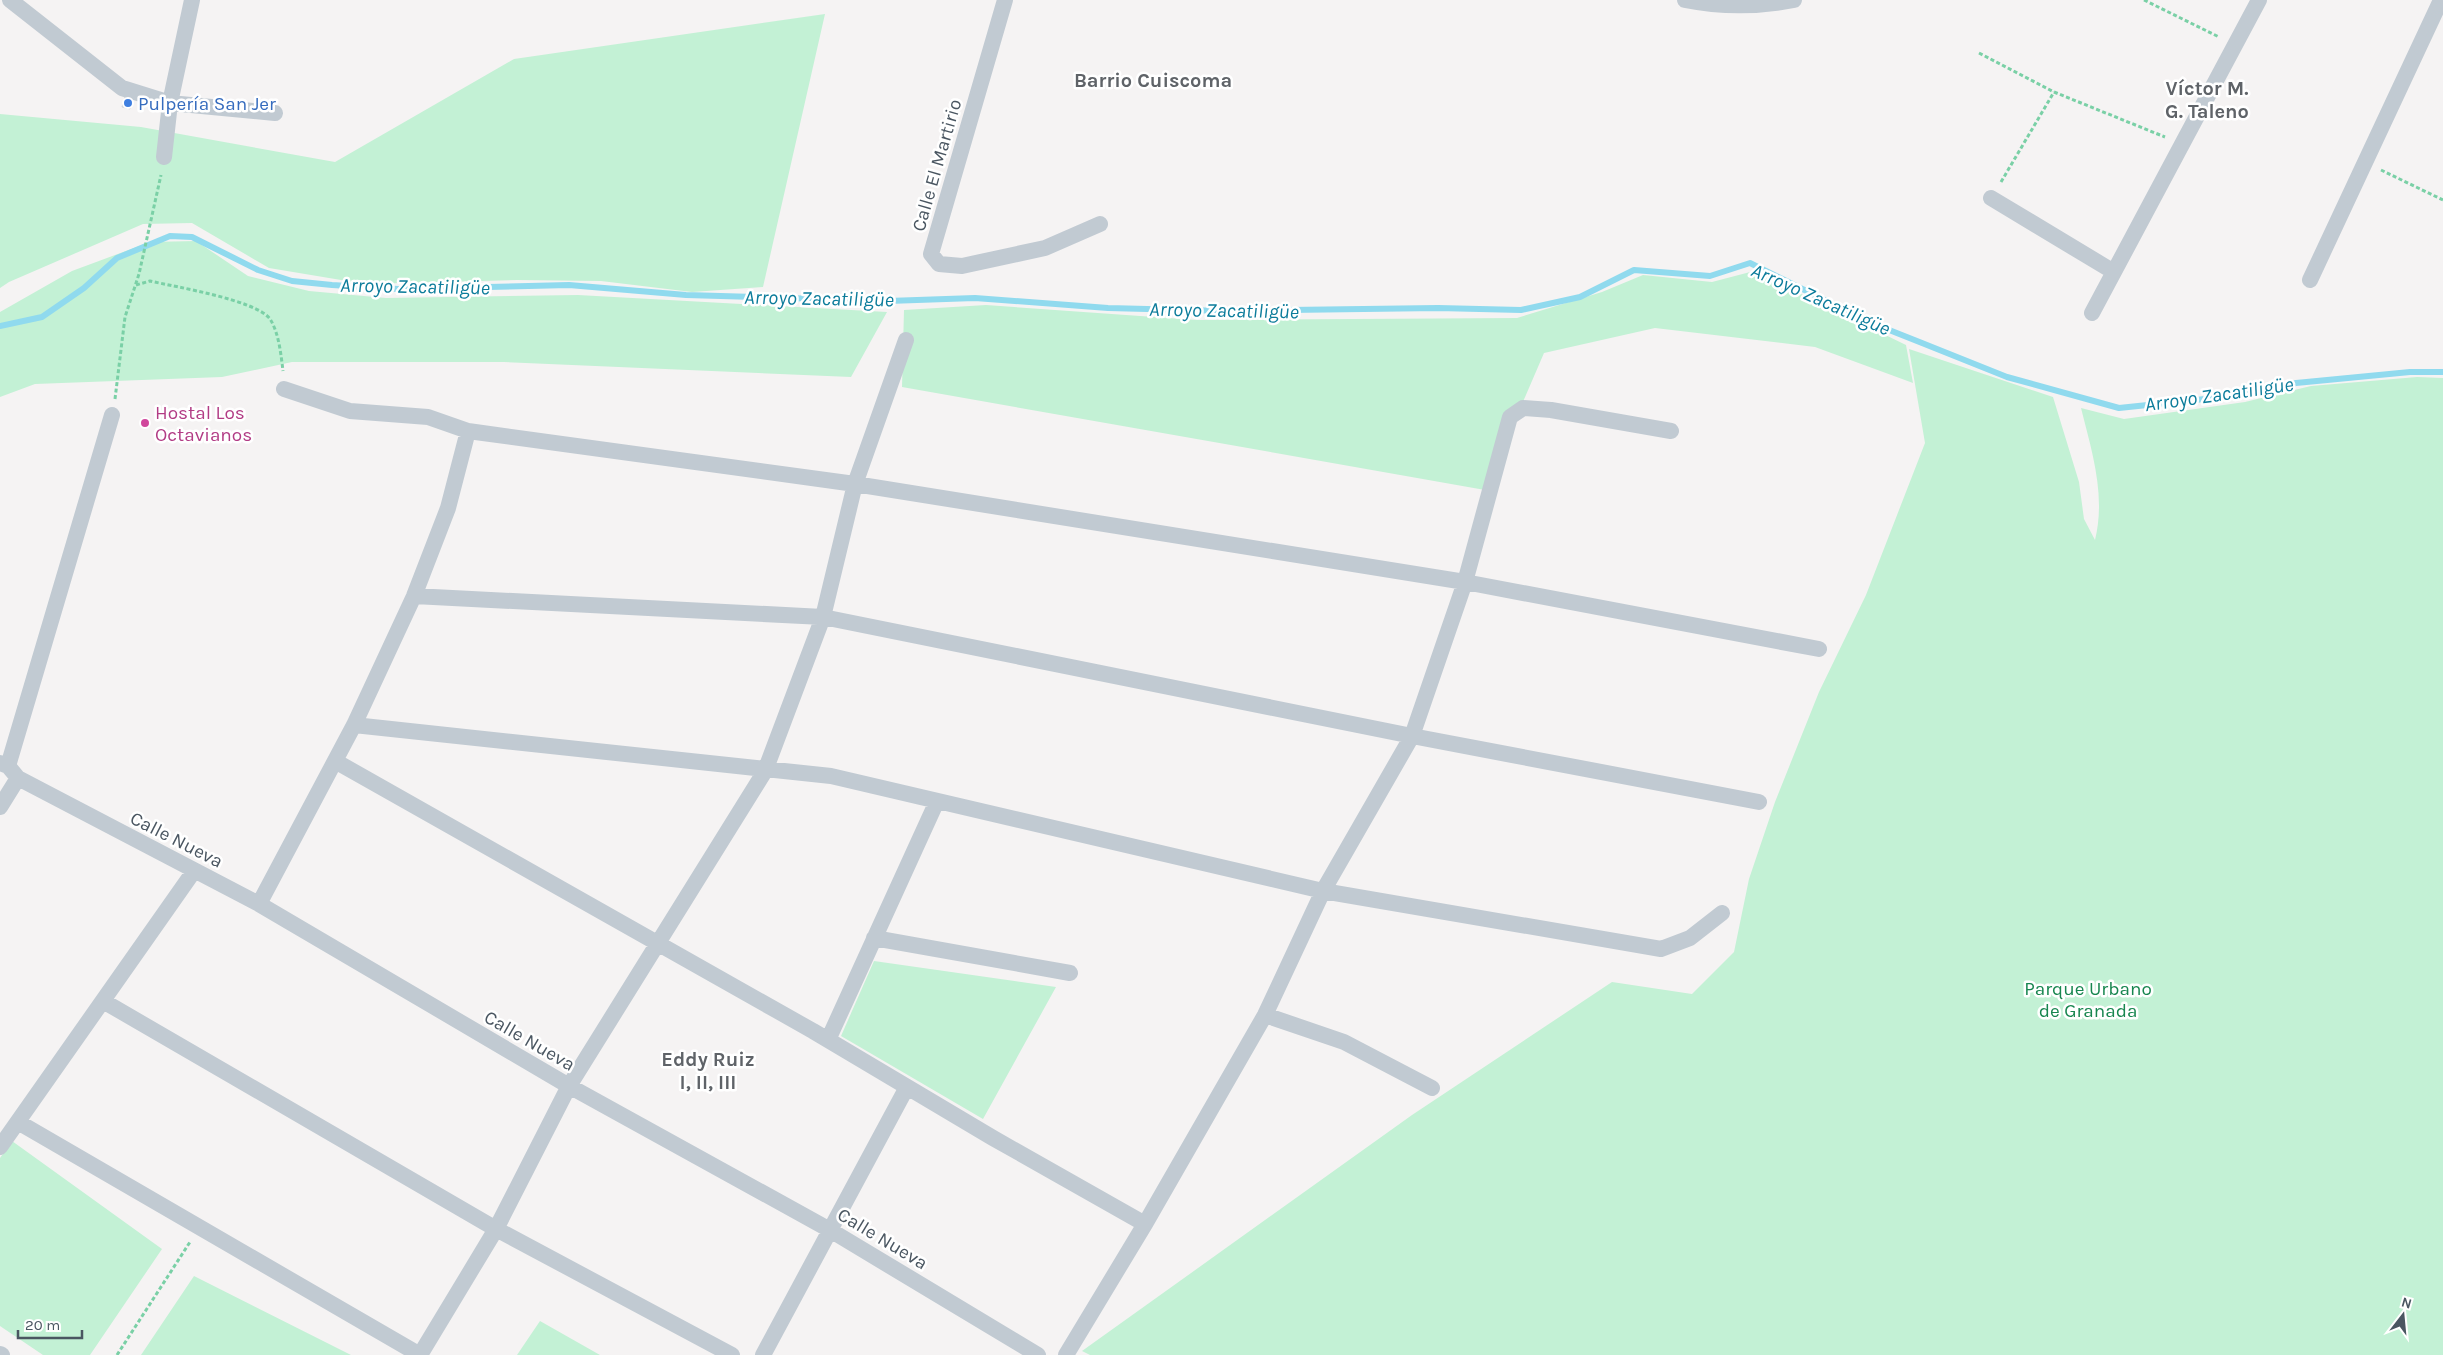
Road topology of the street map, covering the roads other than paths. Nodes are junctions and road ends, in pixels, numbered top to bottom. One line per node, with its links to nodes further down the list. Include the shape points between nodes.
1 (10, 0): 8 (street, via 122,88)
2 (192, 0): 8 (street)
3 (1005, 0): 12 (street, Calle El Martirio, via 931,254 939,264 962,266 1045,248)
4 (1685, 0): 5 (street, via 1712,5)
5 (1794, 0)
6 (2259, 0): 13 (street)
7 (2441, 0): 14 (street)
8 (170, 104): 9 (street); 10 (street)
9 (275, 113)
10 (164, 157)
11 (1992, 198): 13 (street)
12 (1100, 224)
13 (2114, 272): 15 (street)
14 (2310, 280)
15 (2092, 313)
16 (906, 340): 21 (street)
17 (284, 389): 19 (street, via 350,411 428,417)
18 (112, 415): 29 (street)
19 (468, 431): 21 (street); 23 (street, via 448,508)
20 (1671, 432): 22 (street, via 1550,410 1523,408 1510,417)
21 (855, 484): 22 (street); 24 (street)
22 (1465, 582): 25 (street); 27 (street)
23 (414, 596): 24 (street); 26 (street)
24 (823, 618): 27 (street); 30 (street)
25 (1818, 649)
26 (354, 725): 28 (street); 30 (street)
27 (1412, 736): 32 (street); 35 (street)
28 (335, 761): 36 (street); 39 (street)
29 (9, 769): 33 (street); 34 (street, Calle Nueva)
30 (765, 771): 31 (street, via 831,776); 39 (street)
31 (937, 801): 35 (street); 38 (street)
32 (1759, 802)
33 (0, 806)
34 (194, 871): 36 (street, Calle Nueva); 41 (street)
35 (1323, 891): 37 (street, via 1661,949 1690,938); 42 (street)
36 (259, 904): 44 (street, Calle Nueva)
37 (1722, 913)
38 (874, 938): 40 (street); 43 (street)
39 (657, 943): 43 (street); 44 (street)
40 (1070, 973)
41 (102, 1001): 47 (street); 50 (street)
42 (1265, 1015): 46 (street, via 1344,1042); 49 (street)
43 (828, 1040): 45 (street)
44 (569, 1086): 50 (street); 51 (street, Calle Nueva)
45 (907, 1087): 49 (street); 51 (street)
46 (1432, 1088)
47 (18, 1122): 48 (street); 52 (street)
48 (0, 1147)
49 (1145, 1224): 56 (street)
50 (496, 1229): 52 (street); 53 (street)
51 (830, 1230): 54 (street); 55 (street, Calle Nueva)
52 (420, 1355)
53 (732, 1355)
54 (763, 1355)
55 (1038, 1355)
56 (1066, 1355)

